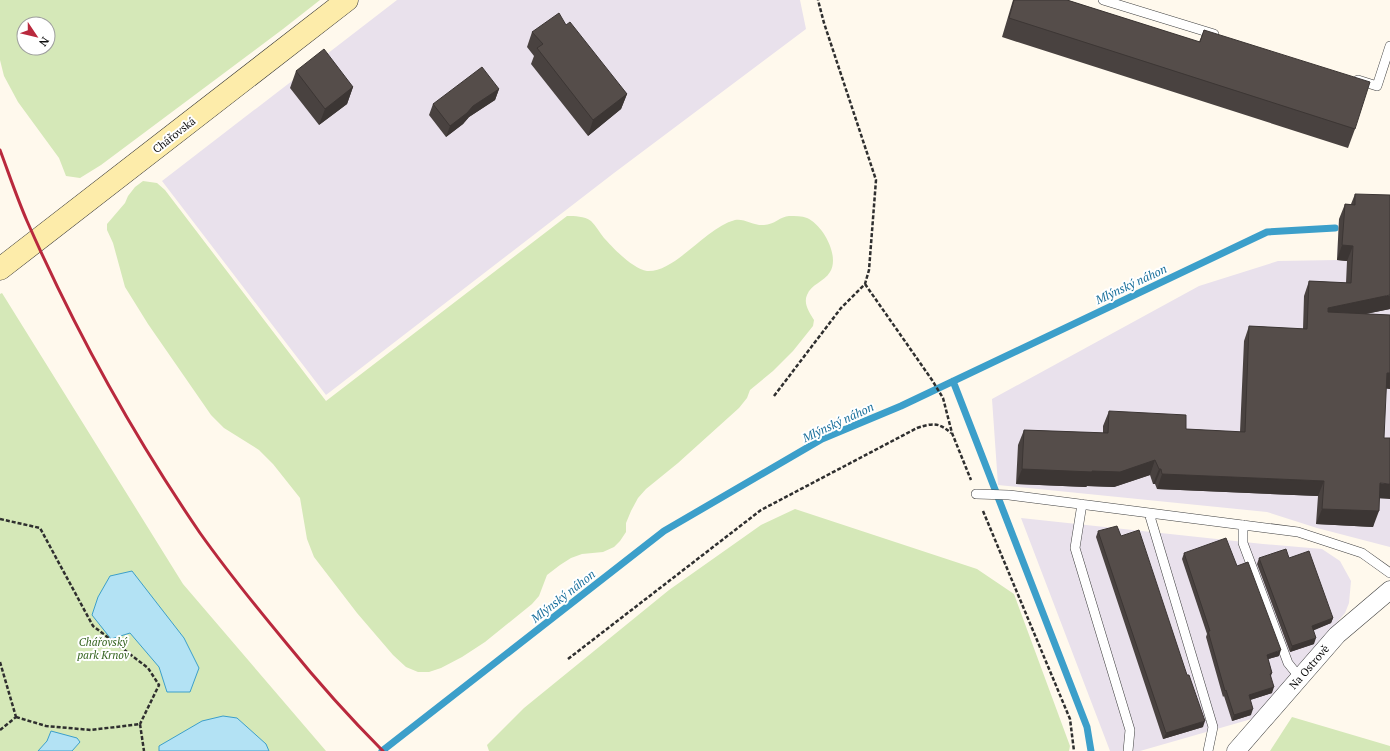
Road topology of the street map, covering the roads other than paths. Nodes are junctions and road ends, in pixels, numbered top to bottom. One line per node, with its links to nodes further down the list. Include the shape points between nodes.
1 (347, 0): 6 (street, Chářovská)
2 (1103, 0): 3 (lane)
3 (1225, 37)
4 (1390, 46): 5 (lane, via 1377,86)
5 (1347, 77)
6 (0, 269)
7 (980, 494): 8 (lane)
8 (1082, 504): 9 (lane); 14 (lane, via 1075,548 1130,730)
9 (1149, 513): 10 (lane); 15 (lane, via 1213,727)
10 (1243, 525): 11 (lane, via 1298,532 1362,553); 13 (lane, via 1242,543 1288,663)
11 (1390, 573)
12 (1390, 590): 13 (street, Na Ostrově, via 1337,635)
13 (1300, 678): 16 (street, Na Ostrově)
14 (1128, 751)
15 (1208, 751)
16 (1236, 751)

